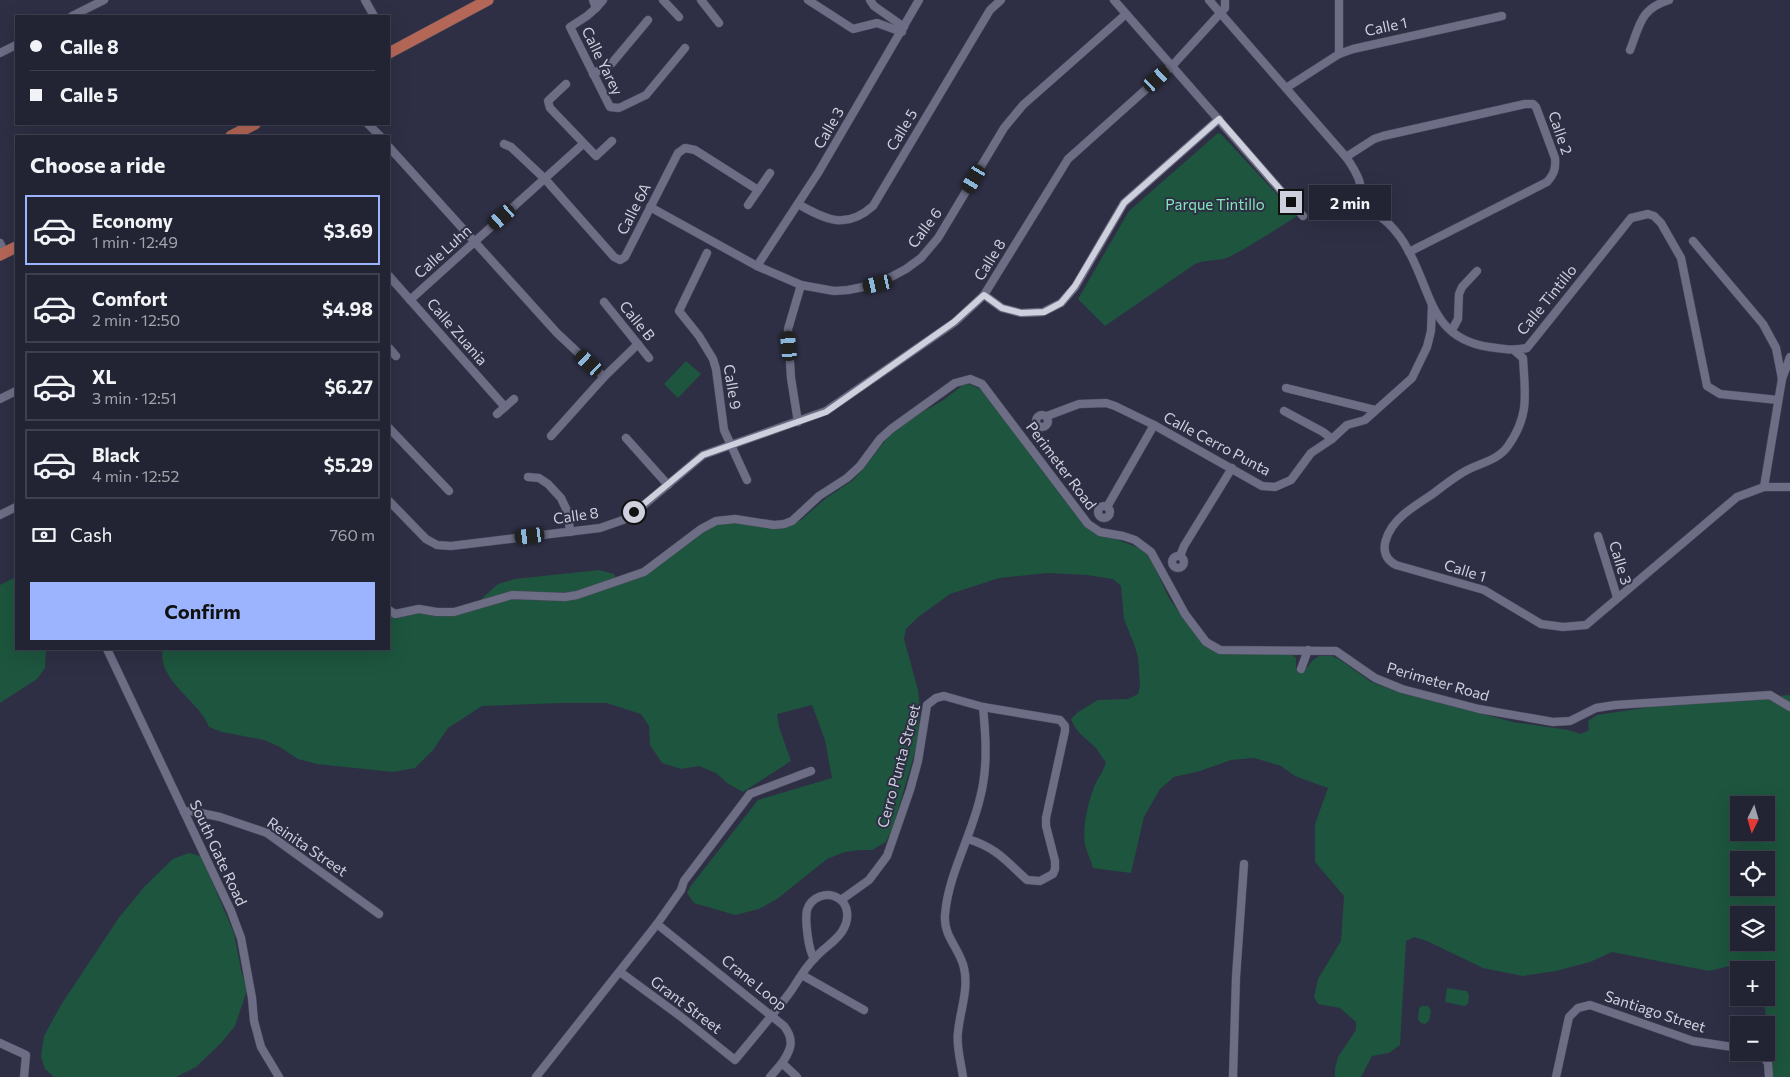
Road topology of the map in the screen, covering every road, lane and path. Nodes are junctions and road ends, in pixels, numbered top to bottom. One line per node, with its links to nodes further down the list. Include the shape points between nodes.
1 (104, 0): 21 (street)
2 (365, 0): 22 (street)
3 (486, 0): 30 (main road)
4 (593, 0): 18 (street, Calle Yarey)
5 (603, 0): 18 (street)
6 (663, 0): 24 (street)
7 (701, 0): 26 (street)
8 (808, 0): 27 (street, via 853,29 877,23)
9 (870, 0): 27 (street)
10 (908, 0): 17 (street)
11 (1001, 0): 51 (street, Calle 5, via 990,10 873,206 852,220 836,220)
12 (1114, 0): 19 (street)
13 (1209, 0): 20 (street, Calle Tintillo)
14 (1225, 0): 20 (street, Calle 8, via 1225,8)
15 (1339, 0): 33 (street)
16 (1669, 0): 31 (street, via 1656,4 1645,13)
17 (918, 2): 27 (street, Calle 3)
18 (596, 8): 35 (street, Calle Yarey, via 570,27)
19 (1126, 14): 34 (street); 64 (street, Calle 6, via 1023,105 1004,128 938,238 921,258 889,279 862,288 834,291)
20 (1220, 14): 34 (street, Calle 8); 37 (street, Calle Tintillo)
21 (74, 15)
22 (373, 15)
23 (1502, 16): 33 (street, Calle 1)
24 (679, 18)
25 (648, 20): 35 (street, via 612,63)
26 (719, 23)
27 (903, 29): 51 (street, Calle 3)
28 (15, 46): 32 (street)
29 (685, 48): 35 (street, Calle Yarey, via 646,95 619,108 610,107)
30 (390, 50)
31 (1630, 50)
32 (0, 53)
33 (1339, 54): 37 (street, Calle 1)
34 (1172, 66): 38 (street); 65 (street, Calle 8, via 1068,159)
35 (593, 74)
36 (566, 84): 45 (street, via 548,101 548,106)
37 (1286, 88): 47 (street, Calle Tintillo)
38 (1219, 119): 54 (street); 65 (street, via 1124,203 1075,286 1061,303 1044,312 1021,313 1002,308)
39 (253, 125): 41 (main road)
40 (369, 125): 42 (street)
41 (232, 135)
42 (379, 135)
43 (612, 140): 45 (street, via 596,156)
44 (504, 144): 49 (street)
45 (583, 144): 49 (street, Calle Luhn)
46 (390, 147): 56 (street)
47 (1346, 157): 59 (street, Calle Tintillo, via 1354,167 1367,205 1395,230); 59 (street, Calle 2, via 1374,138 1525,104 1536,107 1555,158 1556,166 1547,182)
48 (770, 174): 50 (street)
49 (545, 179): 53 (street, Calle 6A, via 620,260 625,257); 56 (street, Calle Luhn)
50 (758, 190): 52 (street); 53 (street, Calle 6A, via 694,150 685,148 678,153)
51 (798, 204): 61 (street, Calle 3)
52 (748, 205)
53 (650, 207): 61 (street, Calle 6)
54 (1303, 216)
55 (1693, 241): 77 (street, via 1763,324 1776,348)
56 (474, 242): 66 (street, Calle Luhn); 76 (street, via 556,333)
57 (15, 247): 58 (main road)
58 (2, 250)
59 (1409, 252): 68 (street, Calle Tintillo)
60 (706, 253): 94 (street, Calle 9, via 679,311 708,349 716,370 724,430)
61 (757, 266): 64 (street, Calle 6)
62 (1477, 271): 69 (street, via 1459,294 1458,319)
63 (390, 277): 66 (street, Calle Zuania)
64 (801, 285): 88 (street, via 788,329)
65 (984, 295): 88 (street, Calle 8, via 954,322 826,412)
66 (410, 300): 83 (street, Calle Zuania)
67 (604, 302): 70 (street, Calle B)
68 (1432, 305): 69 (street, Calle Tintillo, via 1440,320); 84 (street, Calle Cerro Punta, via 1427,347 1412,378)
69 (1452, 330): 72 (street, Calle Tintillo, via 1472,344)
70 (638, 344): 75 (street, Calle B); 76 (street)
71 (390, 349): 73 (street)
72 (1515, 351): 82 (street, Calle Tintillo, via 1527,348 1631,218 1648,214 1660,223 1681,258 1707,386 1720,394); 109 (street, Calle 1, via 1523,358 1525,406 1508,446 1500,456 1463,472 1402,516 1386,538 1385,556 1396,566 1484,590 1541,624 1563,627 1586,625)
73 (396, 356)
74 (1790, 357): 77 (street)
75 (649, 358)
76 (604, 377): 91 (street)
77 (1782, 379): 82 (street)
78 (1286, 388): 84 (street)
79 (15, 390): 80 (street)
80 (0, 398)
81 (514, 399): 83 (street)
82 (1778, 400): 99 (street)
83 (505, 407): 86 (street)
84 (1375, 410): 93 (street, Calle Cerro Punta, via 1365,420 1347,425)
85 (1284, 411): 93 (street)
86 (497, 414)
87 (1046, 416): 89 (street, Calle Cerro Punta, via 1079,404 1106,403)
88 (798, 422): 94 (street, Calle 8)
89 (1154, 425): 95 (street, Calle Cerro Punta); 103 (street)
90 (390, 429): 101 (street)
91 (551, 436)
92 (626, 438): 98 (street)
93 (1332, 439): 95 (street, Calle Cerro Punta, via 1311,453 1294,477 1280,486 1262,486)
94 (730, 444): 97 (street, Calle 9); 98 (street, Calle 8, via 703,455)
95 (1232, 468): 108 (street)
96 (528, 477): 106 (street, via 539,478 561,498 568,513)
97 (747, 480)
98 (668, 485): 106 (street, Calle 8, via 613,525)
99 (1764, 487): 100 (street, Calle 1); 109 (street, Calle 1, via 1737,497)
100 (1790, 487)
101 (449, 491)
102 (390, 502): 106 (street, Calle 8, via 436,545)
103 (1107, 507)
104 (15, 508): 105 (street)
105 (0, 515)
106 (570, 532)
107 (1598, 536): 109 (street, Calle 3)
108 (1180, 556)
109 (1617, 597)
110 (390, 611): 112 (street, Perimeter Road, via 395,614 419,609 454,612 512,594 577,595 644,572 716,521 735,519 784,524 860,466 891,429 955,384 970,379 982,384 1088,524 1100,532 1135,540 1151,552 1184,614 1206,642 1220,650)
111 (107, 650): 117 (street, South Gate Road)
112 (1308, 650): 113 (street); 115 (street, Perimeter Road, via 1336,651 1374,678 1402,689 1479,710 1552,722 1570,721 1596,708 1615,705 1770,695)
113 (1301, 669)
114 (983, 707): 118 (street, via 985,774); 118 (street, Cerro Punta Street, via 1057,719 1065,726 1046,818 1055,869 1044,879 1031,882 996,852); 120 (street, Cerro Punta Street, via 944,696 927,705 918,761 887,856 869,880)
115 (1790, 707)
116 (811, 771): 122 (street, via 750,794 684,880 682,890)
117 (184, 812): 121 (street, Reinita Street, via 220,817 267,833); 133 (street, South Gate Road, via 241,938 261,1047)
118 (968, 839): 137 (street, via 949,894 945,917 948,936 964,966 964,999 958,1034)
119 (1244, 864): 138 (street)
120 (841, 900): 123 (street, via 848,917 845,928); 123 (street, via 832,895 822,895 812,901 808,909 809,946)
121 (379, 914)
122 (657, 924): 124 (street); 127 (street, Crane Loop)
123 (814, 958): 125 (street)
124 (620, 972): 127 (street, Grant Street, via 735,1060); 134 (street)
125 (802, 975): 126 (street); 127 (street)
126 (864, 1010)
127 (772, 1015): 131 (street, Crane Loop, via 789,1032 792,1040 790,1051)
128 (0, 1043): 132 (street, via 26,1055)
129 (1730, 1047): 139 (street, Santiago Street, via 1693,1041 1590,1005 1578,1008 1569,1017)
130 (1767, 1061): 140 (street)
131 (782, 1063): 135 (street); 136 (street)
132 (24, 1077)
133 (279, 1077)
134 (536, 1077)
135 (770, 1077)
136 (797, 1077)
137 (963, 1077)
138 (1233, 1077)
139 (1556, 1077)
140 (1769, 1077)

